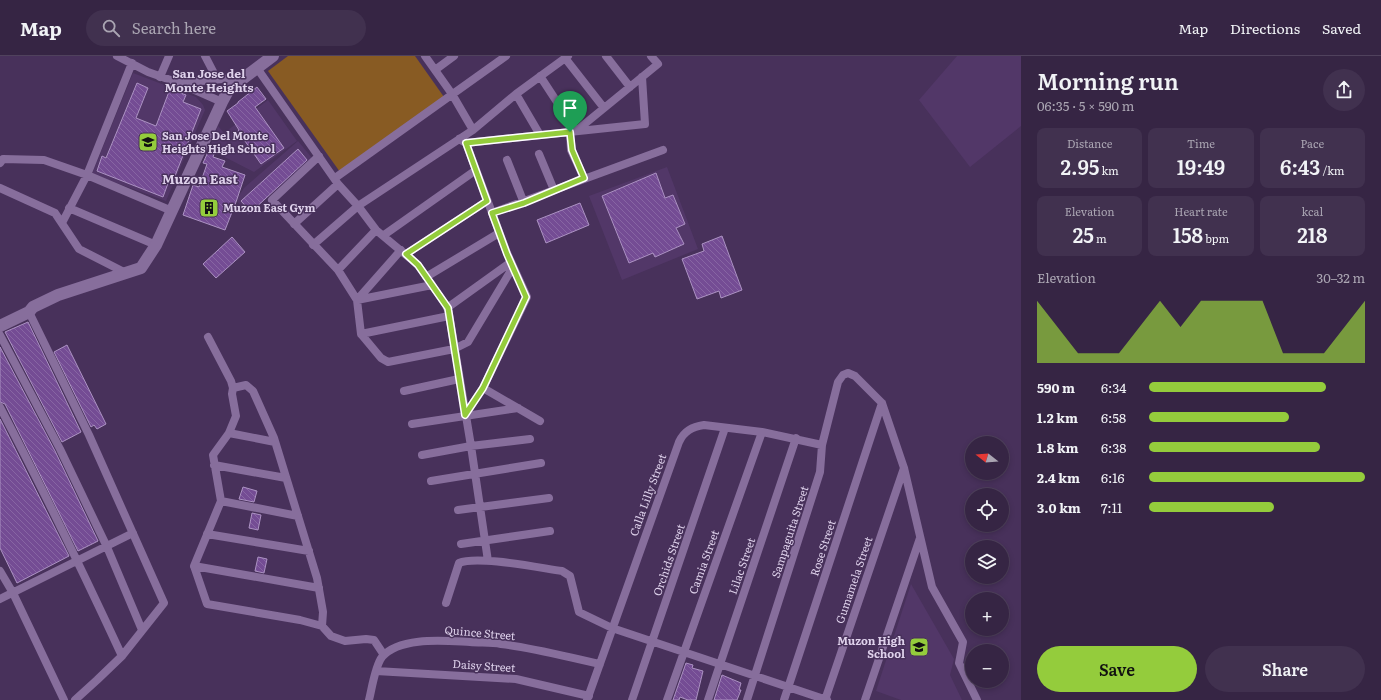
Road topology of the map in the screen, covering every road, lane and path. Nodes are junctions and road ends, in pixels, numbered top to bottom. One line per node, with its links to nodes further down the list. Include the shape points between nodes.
1 (117, 56): 11 (street)
2 (169, 56): 15 (street)
3 (204, 56): 18 (street)
4 (273, 56): 12 (street)
5 (425, 56): 13 (street)
6 (454, 56): 13 (street)
7 (506, 56): 21 (street)
8 (606, 56): 20 (street)
9 (651, 56): 17 (street, via 658,64)
10 (566, 57): 14 (street); 24 (street)
11 (132, 63): 15 (street); 35 (street)
12 (257, 68): 16 (street); 31 (street)
13 (435, 70): 21 (street)
14 (540, 76): 22 (street); 26 (street)
15 (160, 77): 19 (street)
16 (245, 77): 18 (street); 23 (street, via 229,89)
17 (642, 77): 20 (street); 26 (street, via 644,124)
18 (217, 79): 19 (street)
19 (179, 83): 23 (street)
20 (630, 87): 24 (street)
21 (452, 94): 25 (street); 37 (street)
22 (516, 94): 25 (street); 27 (street)
23 (222, 102): 44 (street)
24 (604, 108): 26 (street)
25 (473, 130): 28 (street)
26 (573, 132): 27 (street); 36 (street, via 572,150)
27 (540, 135): 28 (street)
28 (463, 141): 34 (street); 42 (street)
29 (662, 150): 36 (street)
30 (539, 154): 39 (street)
31 (319, 156): 37 (street); 47 (street, via 272,200)
32 (507, 160): 41 (street)
33 (0, 163): 35 (street, via 3,159 44,160)
34 (476, 170): 40 (street); 50 (street)
35 (87, 175): 43 (street); 44 (street)
36 (584, 178): 39 (street)
37 (337, 181): 42 (street); 47 (street)
38 (0, 188): 46 (street, via 55,213)
39 (554, 190): 41 (street)
40 (487, 201): 45 (street); 53 (street)
41 (524, 203): 45 (street)
42 (358, 206): 48 (street); 52 (street)
43 (69, 208): 46 (street); 51 (street)
44 (172, 211): 51 (street)
45 (492, 213): 49 (street)
46 (62, 223): 56 (street, via 78,250)
47 (294, 224): 52 (street)
48 (376, 230): 50 (street); 55 (street)
49 (499, 233): 54 (street); 57 (street)
50 (384, 235): 53 (street)
51 (156, 245): 56 (street, via 141,268)
52 (313, 245): 55 (street)
53 (403, 252): 57 (street, via 418,265); 59 (street)
54 (512, 265): 60 (street); 67 (street, via 471,338); 70 (street, via 526,297)
55 (338, 270): 59 (street)
56 (126, 272): 61 (street, via 58,295 33,307)
57 (426, 277): 58 (street)
58 (432, 285): 59 (street); 60 (street)
59 (357, 300): 64 (street)
60 (447, 308): 62 (street)
61 (29, 312): 63 (street); 99 (street)
62 (449, 316): 64 (street); 67 (street)
63 (0, 326)
64 (361, 334): 67 (street, via 381,358 388,362)
65 (0, 335): 104 (street, via 60,449)
66 (208, 337): 69 (street)
67 (454, 349): 68 (street)
68 (459, 379): 71 (street); 75 (street)
69 (233, 388): 80 (street, via 236,416); 83 (street, via 246,385 254,391)
70 (483, 388): 74 (street); 75 (street)
71 (404, 390)
72 (882, 403): 84 (street, Sampaguita Street, via 855,376 848,373 843,375 838,382); 89 (street); 125 (street, Rose Street)
73 (0, 407): 106 (street)
74 (518, 408): 75 (street); 76 (street)
75 (465, 415): 77 (street); 85 (street)
76 (540, 421)
77 (412, 424)
78 (725, 428): 79 (street, Calla Lilly Street); 115 (street, Calla Lilly Street, via 700,426 682,435); 117 (street, Orchids Street)
79 (762, 432): 81 (street, Calla Lilly Street); 118 (street, Camia Street)
80 (229, 433): 83 (street); 88 (street, via 213,455)
81 (796, 438): 84 (street, Calla Lilly Street); 122 (street, Lilac Street)
82 (530, 439): 85 (street)
83 (275, 442): 91 (street)
84 (822, 445): 124 (street, Sampaguita Street, via 820,472)
85 (471, 446): 86 (street); 90 (street)
86 (422, 455)
87 (541, 463): 90 (street)
88 (214, 464): 91 (street); 94 (street)
89 (904, 468): 101 (street); 135 (street, Gumamela Street)
90 (474, 474): 92 (street); 95 (street)
91 (286, 478): 97 (street)
92 (431, 481)
93 (549, 498): 95 (street)
94 (221, 501): 97 (street); 100 (street)
95 (479, 508): 96 (street); 102 (street)
96 (458, 510)
97 (298, 516): 105 (street)
98 (550, 531): 102 (street)
99 (133, 533): 104 (street); 116 (street, via 164,603)
100 (207, 534): 105 (street); 108 (street)
101 (920, 538): 136 (street); 137 (street, via 932,587 963,642 959,663)
102 (485, 541): 103 (street); 107 (street)
103 (461, 544)
104 (107, 547): 106 (street); 116 (street)
105 (309, 552): 110 (street)
106 (78, 560): 111 (street); 120 (street)
107 (488, 561): 113 (street, via 465,560 459,564); 115 (street, via 562,571 570,576 579,612)
108 (194, 566): 110 (street); 114 (street, via 207,604)
109 (0, 571): 111 (street)
110 (319, 588): 114 (street, via 323,612)
111 (13, 593): 112 (street); 127 (street)
112 (0, 599)
113 (446, 603)
114 (322, 626): 119 (street, via 331,636 345,641 374,640)
115 (612, 628): 117 (street); 121 (street, Calla Lilly Street)
116 (142, 630): 120 (street)
117 (653, 642): 118 (street); 130 (street, Orchids Street)
118 (684, 652): 122 (street); 131 (street, Camia Street)
119 (384, 655): 121 (street, Quince Street, via 408,643 444,641 500,644); 123 (street)
120 (122, 656): 128 (street)
121 (600, 664): 126 (street, Calla Lilly Street)
122 (720, 664): 124 (street); 132 (street, Lilac Street)
123 (376, 671): 126 (street, Daisy Street, via 516,679); 129 (street)
124 (755, 676): 125 (street); 133 (street, Sampaguita Street)
125 (788, 687): 134 (street, Rose Street); 135 (street)
126 (588, 698)
127 (64, 700)
128 (74, 700)
129 (368, 700)
130 (632, 700)
131 (667, 700)
132 (708, 700)
133 (747, 700)
134 (784, 700)
135 (826, 700)
136 (865, 700)
137 (977, 700)

